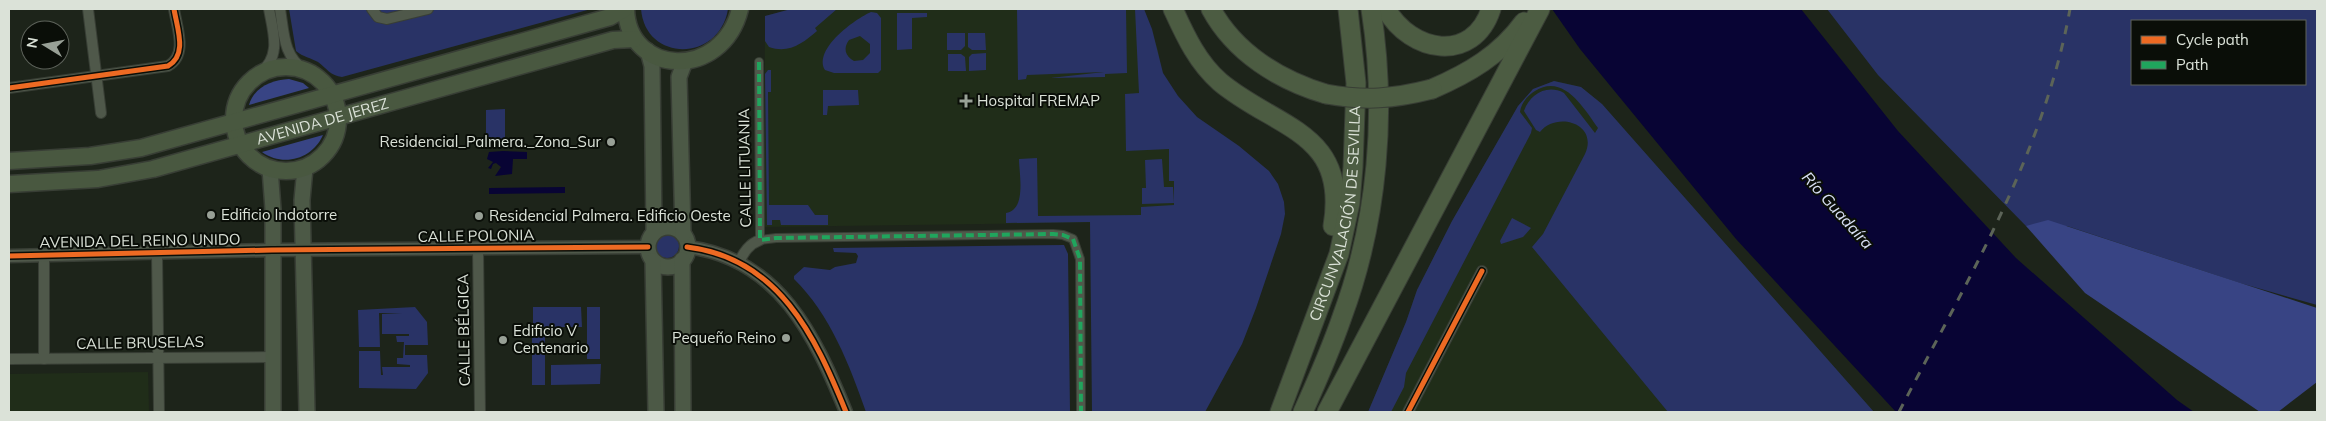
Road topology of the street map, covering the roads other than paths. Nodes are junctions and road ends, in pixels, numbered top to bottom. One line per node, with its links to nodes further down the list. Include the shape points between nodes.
1 (88, 9): 23 (street)
2 (174, 9): 23 (street, via 180,50 176,61 168,66)
3 (269, 9): 22 (street, via 275,48 270,63)
4 (280, 9): 21 (street, via 288,53)
5 (372, 9): 6 (street, via 378,17 387,19)
6 (428, 9)
7 (625, 9): 17 (main road, via 628,29); 25 (main road, AVENIDA DE JEREZ, via 610,17)
8 (1173, 9): 47 (highway, via 1196,54 1219,81 1298,132 1324,156 1336,190)
9 (1212, 9): 14 (highway, bridge, via 1247,54 1278,75 1326,94 1371,100 1399,98 1432,90 1484,63 1511,40)
10 (1348, 9): 47 (highway, CIRCUNVALACIÓN DE SEVILLA, via 1356,83 1353,167 1350,203 1339,254)
11 (1371, 9): 45 (highway, CIRCUNVALACIÓN DE SEVILLA, via 1379,120 1374,179)
12 (1386, 9): 13 (highway, via 1403,33 1420,43 1444,46 1460,43 1475,35)
13 (1491, 9)
14 (1534, 9)
15 (1540, 9): 63 (highway)
16 (741, 10): 19 (main road, via 722,45 704,56)
17 (634, 39): 18 (main road); 27 (main road, AVENIDA DE JEREZ, via 613,40)
18 (648, 51): 19 (main road, via 668,59); 34 (main road, via 652,66)
19 (685, 61): 36 (main road, via 679,78)
20 (759, 62): 35 (street, CALLE LITUANIA)
21 (304, 70): 22 (main road, via 287,66); 25 (main road, via 320,80)
22 (260, 73): 28 (main road, via 241,92 234,109)
23 (96, 76): 24 (street); 26 (street)
24 (9, 88)
25 (332, 95): 27 (main road); 28 (main road, AVENIDA DE JEREZ)
26 (101, 113)
27 (338, 118): 29 (main road, AVENIDA DE JEREZ); 31 (main road, via 331,145 319,159)
28 (234, 122): 29 (main road); 30 (main road, AVENIDA DE JEREZ, via 141,148 90,156)
29 (240, 145): 32 (main road, via 252,159); 33 (main road, AVENIDA DE JEREZ, via 153,169 98,179)
30 (9, 161)
31 (305, 168): 32 (main road, via 286,172); 39 (main road, via 302,200)
32 (270, 169): 38 (main road)
33 (9, 184)
34 (654, 232): 36 (main road, via 671,227); 41 (main road)
35 (760, 240): 44 (street, CALLE LITUANIA, via 746,249); 59 (street, via 1053,234 1073,239 1080,259)
36 (684, 247): 41 (main road, via 675,266 666,267); 44 (street); 57 (main road)
37 (478, 248): 39 (street, CALLE POLONIA); 41 (street, CALLE POLONIA); 55 (street, CALLE BÉLGICA)
38 (272, 250): 39 (street, CALLE POLONIA); 40 (street, AVENIDA DEL REINO UNIDO); 48 (main road)
39 (304, 251): 54 (main road)
40 (157, 254): 43 (street, AVENIDA DEL REINO UNIDO); 49 (street)
41 (651, 254): 56 (main road)
42 (9, 256): 43 (street, AVENIDA DEL REINO UNIDO)
43 (44, 256): 51 (street)
44 (739, 262): 58 (street, via 778,290 795,310 820,352)
45 (1357, 270): 61 (highway, CIRCUNVALACIÓN DE SEVILLA, via 1343,316); 62 (highway, via 1344,340)
46 (1482, 271): 64 (street)
47 (1327, 288): 60 (highway, CIRCUNVALACIÓN DE SEVILLA)
48 (272, 357): 49 (street, CALLE BRUSELAS); 53 (main road)
49 (159, 358): 51 (street, CALLE BRUSELAS); 52 (street)
50 (9, 359): 51 (street, CALLE BRUSELAS)
51 (44, 359)
52 (159, 412)
53 (273, 412)
54 (307, 412)
55 (480, 412)
56 (656, 412)
57 (683, 412)
58 (846, 412)
59 (1081, 412)
60 (1280, 412)
61 (1303, 412)
62 (1315, 412)
63 (1326, 412)
64 (1408, 412)

